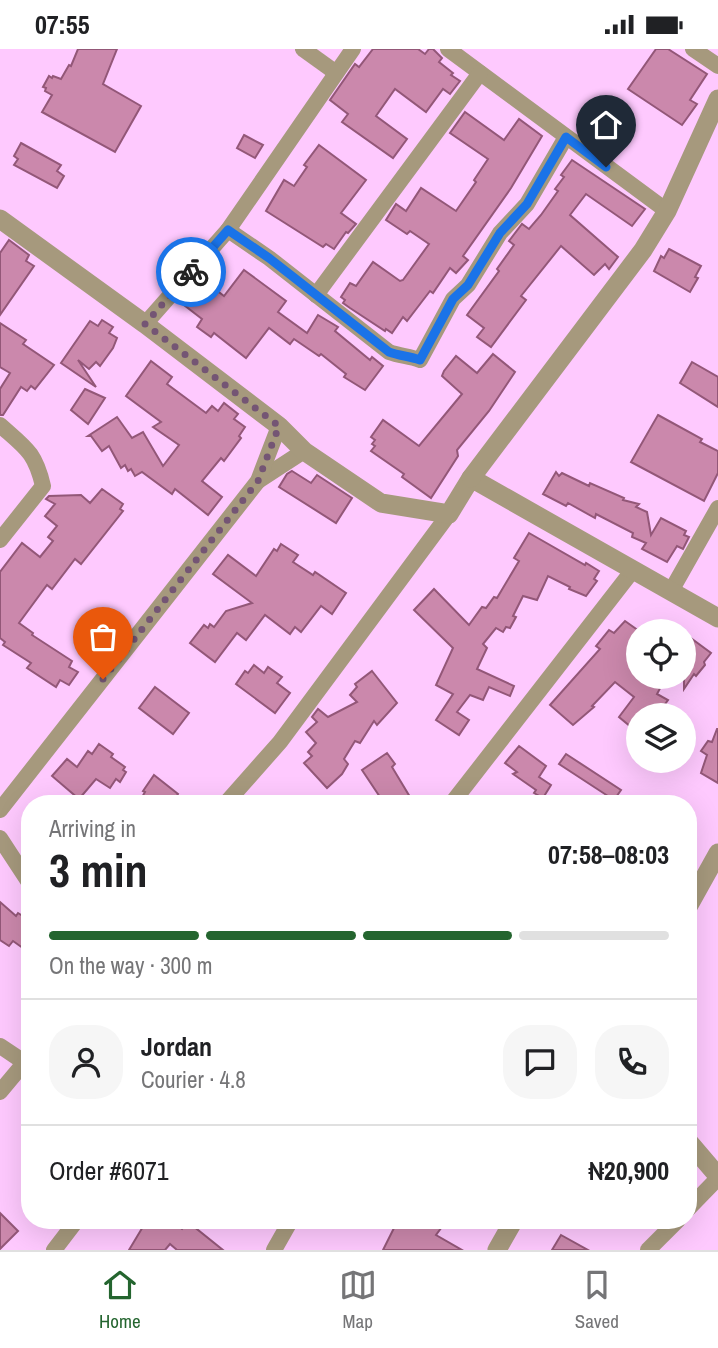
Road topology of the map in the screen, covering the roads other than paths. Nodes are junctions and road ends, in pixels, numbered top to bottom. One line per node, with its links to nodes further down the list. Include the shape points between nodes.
1 (303, 49): 6 (street)
2 (353, 49): 6 (street)
3 (448, 49): 7 (street)
4 (693, 49): 5 (street)
5 (718, 67)
6 (335, 72): 12 (street)
7 (480, 73): 9 (street); 13 (street)
8 (718, 99): 10 (street)
9 (566, 137): 10 (street); 13 (street, via 527,204 453,299 420,360 389,352)
10 (667, 211): 18 (street, via 643,250)
11 (0, 219): 14 (street)
12 (228, 230): 13 (street); 14 (street)
13 (316, 295)
14 (145, 324): 16 (street)
15 (0, 425): 22 (street, via 32,454 43,486)
16 (279, 426): 17 (street); 19 (street)
17 (304, 451): 19 (street); 21 (street, via 381,503)
18 (471, 478): 21 (street); 23 (street)
19 (258, 481): 28 (street)
20 (718, 508): 24 (street)
21 (449, 514): 26 (street, via 280,742)
22 (0, 540)
23 (633, 570): 24 (street); 27 (street)
24 (671, 591): 25 (street)
25 (718, 618)
26 (233, 795)
27 (458, 795)
28 (0, 810)
29 (0, 838): 31 (street)
30 (718, 853): 32 (street)
31 (21, 870)
32 (697, 891)
33 (0, 1046): 34 (street)
34 (21, 1056)
35 (21, 1066): 36 (street)
36 (0, 1092)
37 (697, 1152): 38 (street)
38 (718, 1177): 39 (street)
39 (697, 1199)
40 (70, 1229): 44 (street)
41 (286, 1229): 45 (street)
42 (509, 1229): 46 (street)
43 (669, 1229): 47 (street)
44 (54, 1250)
45 (274, 1250)
46 (497, 1250)
47 (648, 1250)

